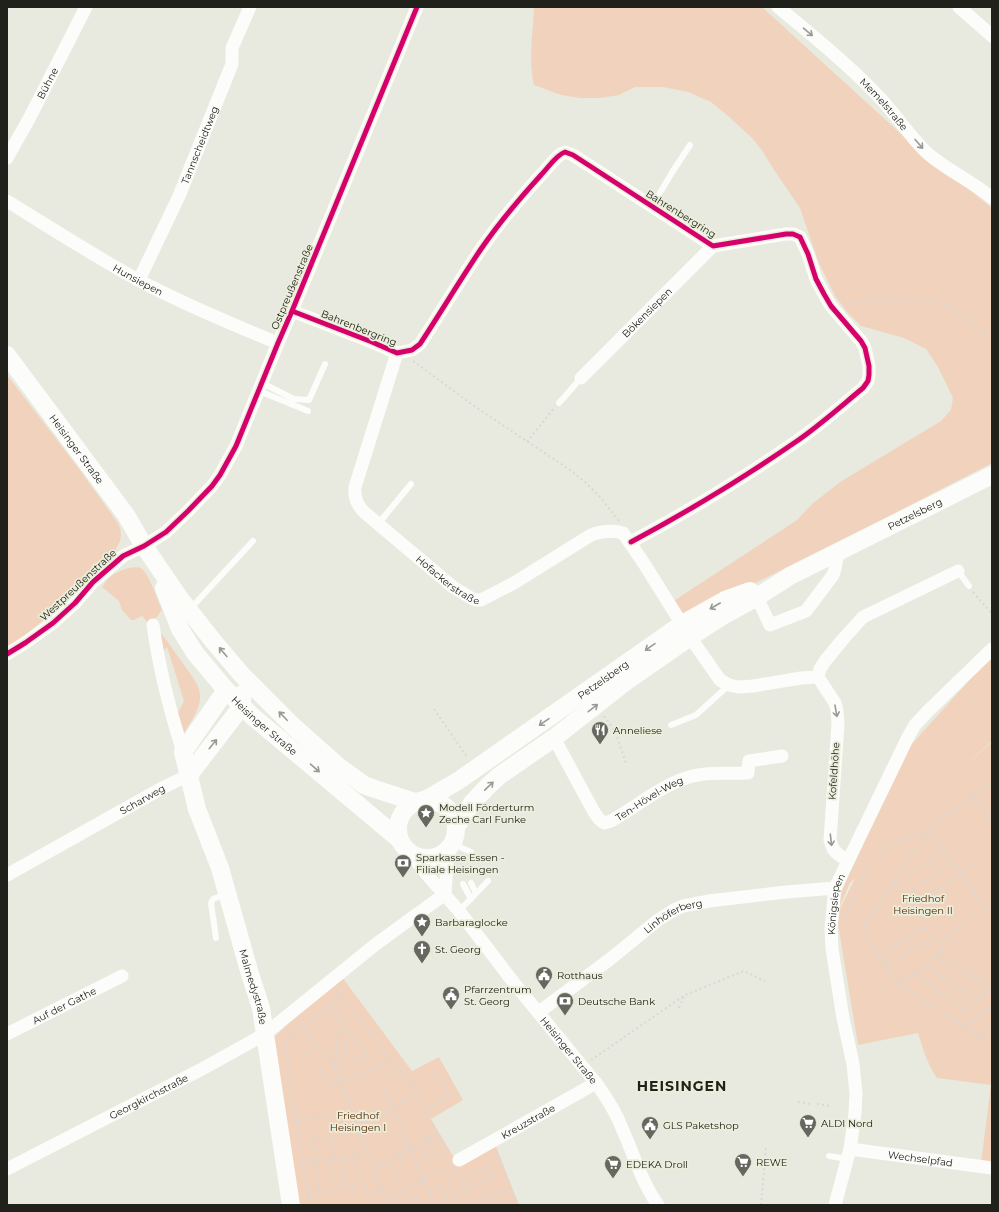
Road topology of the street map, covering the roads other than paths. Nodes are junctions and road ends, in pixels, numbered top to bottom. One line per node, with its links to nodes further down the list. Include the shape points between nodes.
1 (86, 7): 8 (street, Bühne)
2 (250, 7): 13 (street, Tannscheidtweg, via 232,48 232,64 179,196)
3 (417, 7): 14 (street, Ostpreußenstraße)
4 (778, 7): 9 (street, Memelstraße, one-way to 9, via 879,97 925,151)
5 (959, 7): 6 (street)
6 (992, 36)
7 (690, 145): 11 (lane)
8 (7, 158)
9 (992, 198)
10 (7, 201): 13 (street, Hunsiepen)
11 (652, 206): 12 (street, Bahrenbergring); 16 (street, Bahrenbergring, via 573,155 562,153 525,193 482,248 420,344)
12 (712, 246): 19 (street, Bökensiepen); 26 (street, Bahrenbergring, via 786,234 797,235 831,306 865,348 869,366 868,382 824,421 794,443 680,516)
13 (139, 280): 15 (street, Hunsiepen, via 203,312)
14 (292, 311): 15 (street, Ostpreußenstraße); 16 (street, Bahrenbergring)
15 (278, 343): 20 (street, Ostpreußenstraße)
16 (402, 353): 25 (street, Hofackerstraße, via 354,493 361,509)
17 (7, 355): 28 (main road, Heisinger Straße, via 126,515)
18 (325, 364): 20 (lane, via 309,400 294,399)
19 (581, 378): 21 (lane)
20 (261, 387): 22 (lane); 28 (street, Ostpreußenstraße, via 236,446 212,486 166,532)
21 (559, 403)
22 (308, 411)
23 (992, 475): 29 (main road, Petzelsberg)
24 (411, 484): 25 (lane)
25 (378, 524): 26 (street, Hofackerstraße, via 453,587 476,600 487,598 514,583 591,535 610,531)
26 (627, 538): 36 (street)
27 (252, 541): 34 (lane)
28 (144, 546): 34 (main road, Heisinger Straße); 38 (street, Westpreußenstraße, via 123,556 53,623); 41 (main road, Heisinger Straße, via 180,629 195,653)
29 (838, 552): 31 (main road, Petzelsberg); 33 (street, via 833,575 806,611 770,625)
30 (958, 571): 32 (lane); 39 (street, via 863,617 825,661)
31 (790, 576): 33 (main road, Petzelsberg); 36 (main road, Petzelsberg, one-way to 36, via 725,600)
32 (969, 586)
33 (757, 597): 36 (main road, Petzelsberg)
34 (189, 610): 41 (main road, Heisinger Straße, one-way to 34)
35 (153, 625): 44 (street, via 156,647)
36 (686, 631): 40 (street, via 716,675); 43 (main road, Petzelsberg, one-way to 36); 47 (main road, Petzelsberg, one-way to 47, via 458,782)
37 (992, 649): 51 (street, Königsiepen, via 915,725)
38 (7, 654)
39 (818, 677): 40 (street, via 753,686); 51 (street, Kofeldhöhe, one-way to 51, via 835,703 838,724 830,840 835,852)
40 (729, 685): 42 (lane, via 696,715)
41 (242, 691): 44 (main road); 46 (main road, one-way to 41); 47 (main road, Heisinger Straße, one-way to 41, via 375,789 350,776); 48 (main road, Heisinger Straße, one-way to 48, via 252,716)
42 (670, 725)
43 (554, 738): 45 (street, Ten-Hövel-Weg, via 594,812 604,823 668,786 687,778 706,774 748,773 749,761); 49 (main road, Petzelsberg, one-way to 43, via 472,803 500,776)
44 (183, 752): 46 (main road)
45 (782, 756)
46 (189, 776): 52 (street, Scharweg, via 164,787); 55 (main road, Malmedystraße)
47 (420, 801): 48 (main road, via 403,811 398,825); 49 (main road, Heisinger Straße, via 436,801 446,807 453,816)
48 (400, 839): 50 (main road)
49 (461, 847): 50 (main road, via 428,858); 57 (street, Heisinger Straße)
50 (411, 854): 57 (street, Heisinger Straße)
51 (848, 861): 54 (street, Königsiepen)
52 (7, 875)
53 (464, 884): 58 (lane)
54 (835, 888): 63 (street, Linhöferberg, via 708,901 683,906 658,920); 68 (street, Königsiepen, via 831,928 832,949 856,1093)
55 (227, 893): 60 (lane, via 213,899 211,903); 62 (main road, Malmedystraße)
56 (476, 893): 56 (lane, via 481,882); 58 (lane)
57 (445, 894): 59 (street, Heisinger Straße); 64 (street, Georgkirchstraße, via 376,944)
58 (470, 899): 59 (lane)
59 (459, 911): 63 (street, Heisinger Straße)
60 (216, 938)
61 (122, 976): 65 (street, Auf der Gathe)
62 (261, 1008): 64 (street); 66 (main road, Malmedystraße)
63 (539, 1012): 67 (street, Heisinger Straße)
64 (286, 1017): 66 (street, Georgkirchstraße)
65 (7, 1034)
66 (265, 1034): 71 (street, Georgkirchstraße); 74 (main road, Malmedystraße)
67 (596, 1083): 70 (street, Kreuzstraße); 73 (street, Heisinger Straße, via 615,1113 650,1194)
68 (848, 1154): 69 (lane); 72 (street, Wechselpfad); 75 (street, Königsiepen)
69 (829, 1156)
70 (456, 1162)
71 (7, 1168)
72 (992, 1168)
73 (658, 1204)
74 (291, 1205)
75 (836, 1205)

